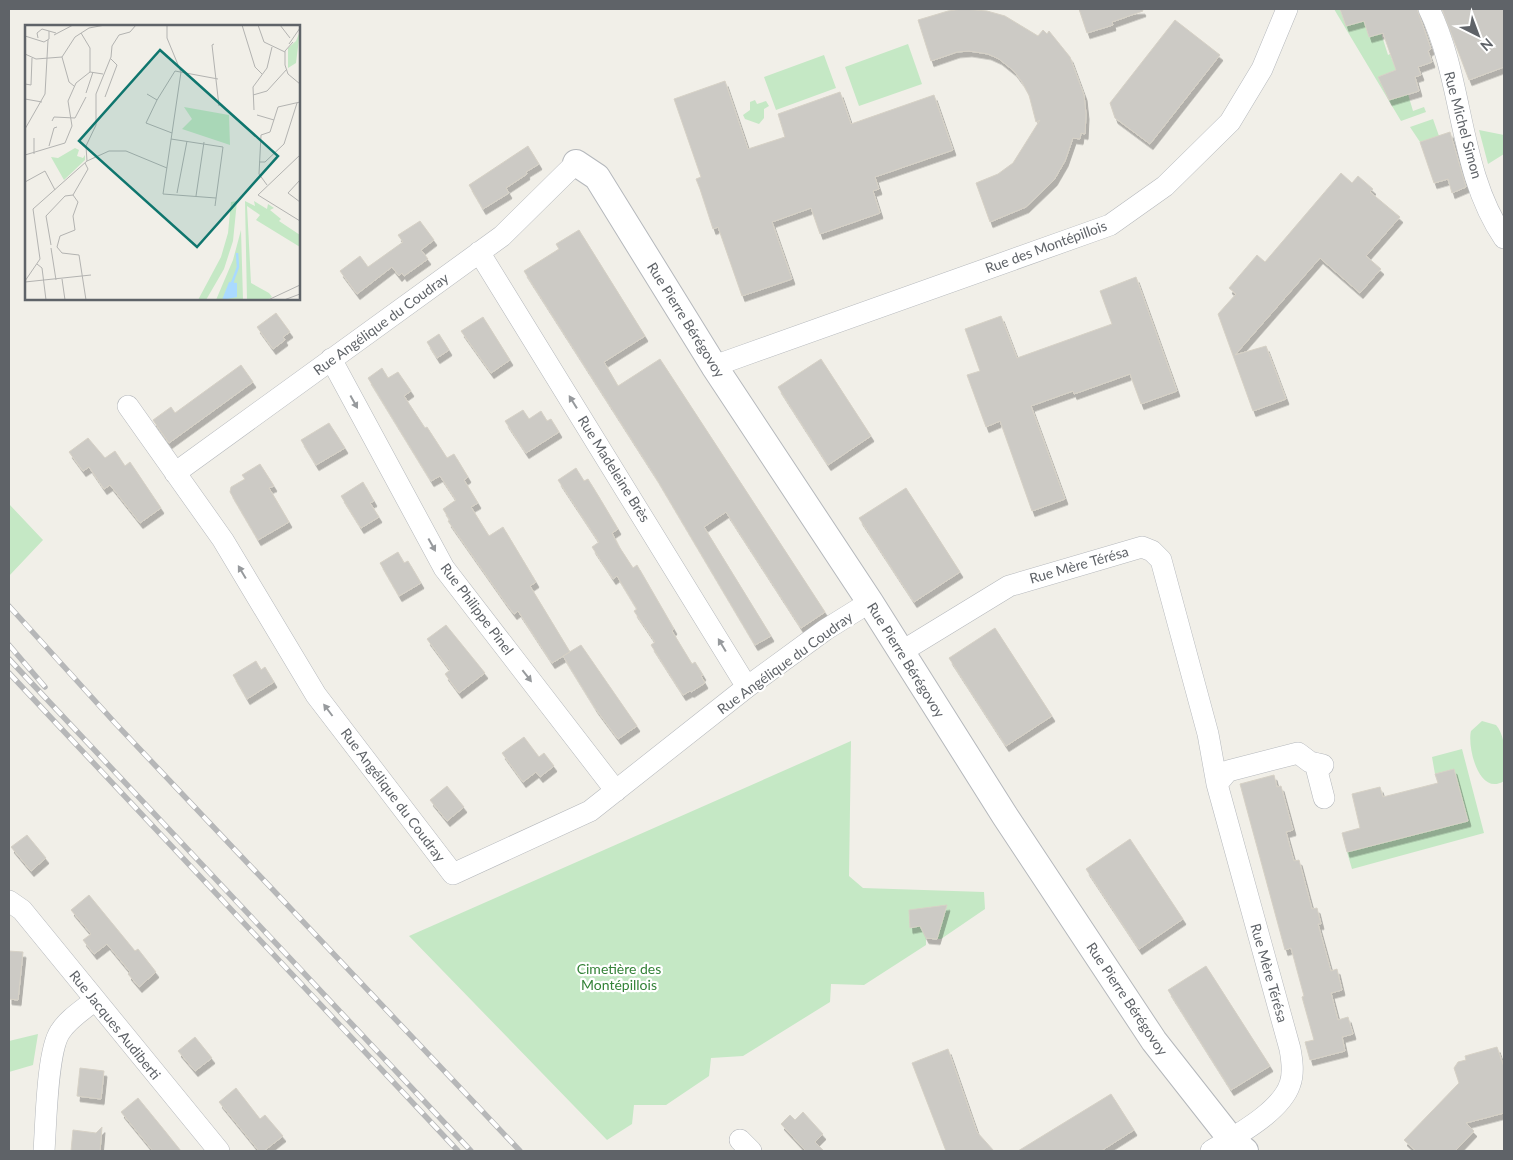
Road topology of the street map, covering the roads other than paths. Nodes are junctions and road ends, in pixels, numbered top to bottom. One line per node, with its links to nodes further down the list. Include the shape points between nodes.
1 (1286, 9): 7 (street, Rue des Montépillois, via 1262,70 1230,122 1165,186 1110,225)
2 (1429, 9): 4 (street, Rue Michel Simon, via 1441,42 1482,199)
3 (576, 163): 5 (street, Rue Angélique du Coudray, via 502,236); 7 (street, Rue Pierre Bérégovoy, via 597,177)
4 (1504, 238)
5 (479, 252): 6 (street, Rue Angélique du Coudray); 12 (street, Rue Madeleine Brès, one-way to 5)
6 (331, 359): 9 (street, Rue Angélique du Coudray); 14 (street, Rue Philippe Pinel, one-way to 14, via 444,568)
7 (714, 366): 10 (street, Rue Pierre Bérégovoy)
8 (128, 406): 9 (street, Rue Angélique du Coudray)
9 (175, 472): 14 (street, Rue Angélique du Coudray, one-way to 9, via 590,810 453,874 316,695 223,540)
10 (870, 602): 11 (street, Rue Pierre Bérégovoy); 12 (street, Rue Angélique du Coudray, via 825,630)
11 (901, 652): 13 (street, Rue Mère Térésa, via 1009,586 1142,547 1152,551 1161,560 1208,734); 18 (street, Rue Pierre Bérégovoy, via 1154,1041)
12 (747, 687): 14 (street, Rue Angélique du Coudray)
13 (1216, 784): 15 (street, via 1228,772 1298,753 1319,764); 18 (street, Rue Mère Térésa, via 1293,1067 1290,1084 1277,1103)
14 (616, 791)
15 (1324, 798)
16 (9, 900): 17 (street, Rue Jacques Audiberti, via 22,910)
17 (94, 1000): 19 (street, via 66,1024 56,1040); 20 (street, Rue Jacques Audiberti)
18 (1229, 1147)
19 (44, 1151)
20 (219, 1151)

